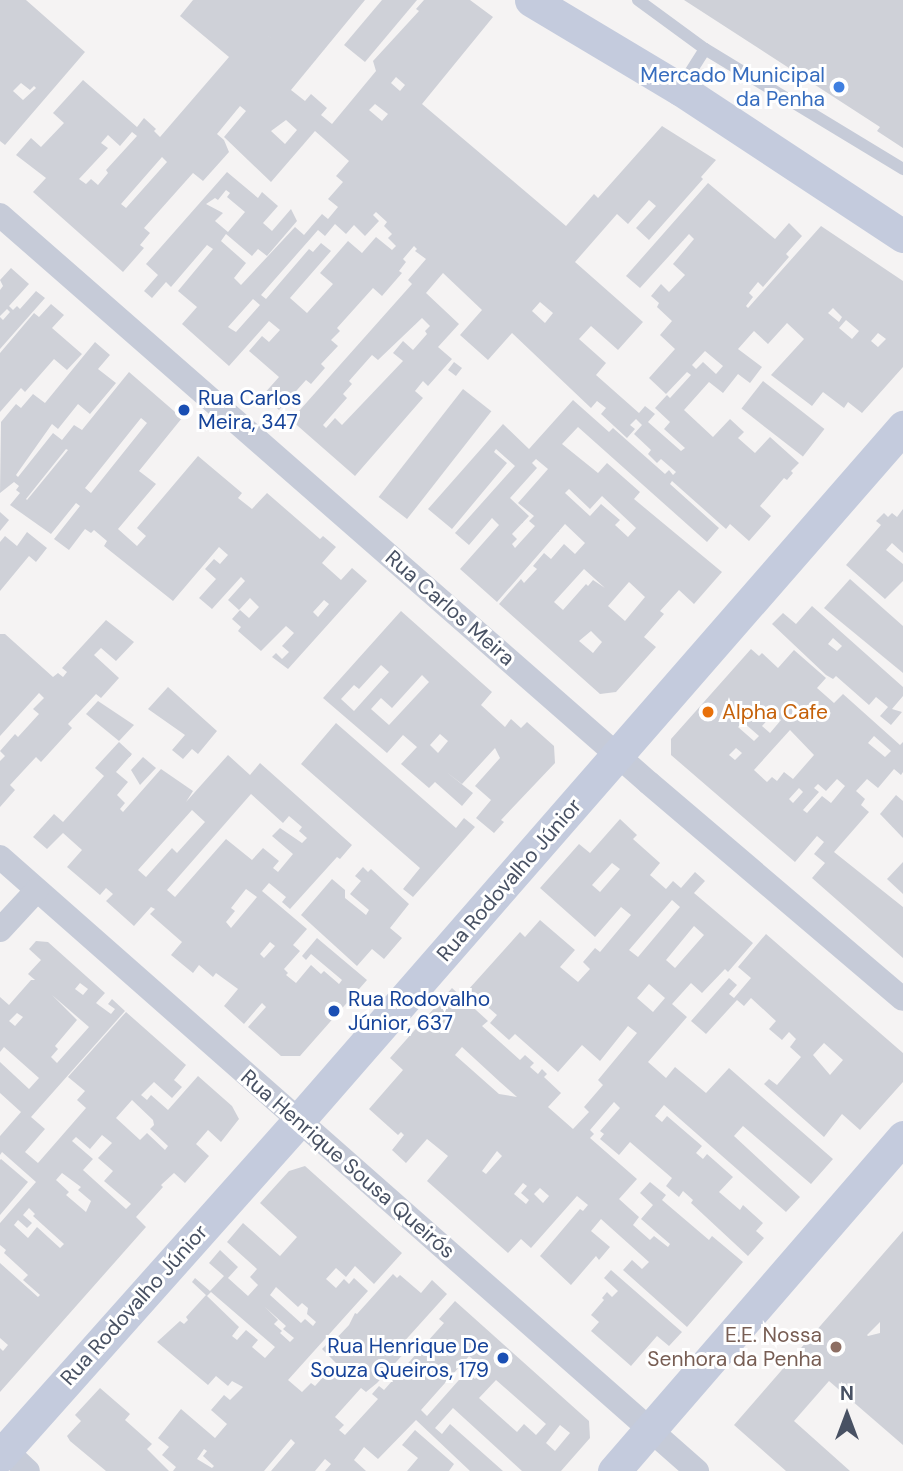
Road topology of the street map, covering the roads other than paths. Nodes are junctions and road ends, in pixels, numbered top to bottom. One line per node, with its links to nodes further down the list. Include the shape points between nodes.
1 (531, 0): 4 (main road)
2 (638, 0): 3 (lane)
3 (705, 49): 4 (lane); 5 (lane)
4 (680, 89): 7 (main road)
5 (903, 169)
6 (0, 215): 9 (street, Rua Carlos Meira)
7 (903, 236)
8 (903, 427): 9 (main road, Rua Rodovalho Júnior)
9 (618, 755): 13 (street, Rua Carlos Meira); 14 (main road, Rua Rodovalho Júnior)
10 (0, 857): 11 (street, Rua Henrique Sousa Queirós)
11 (37, 890): 12 (street); 14 (street, Rua Henrique Sousa Queirós)
12 (0, 930)
13 (903, 999)
14 (298, 1121): 16 (street, Rua Henrique Sousa Queirós); 17 (main road, Rua Rodovalho Júnior)
15 (903, 1138): 16 (main road)
16 (652, 1431): 18 (main road); 19 (street, Rua Henrique Sousa Queirós)
17 (8, 1455)
18 (614, 1471)
19 (697, 1471)

